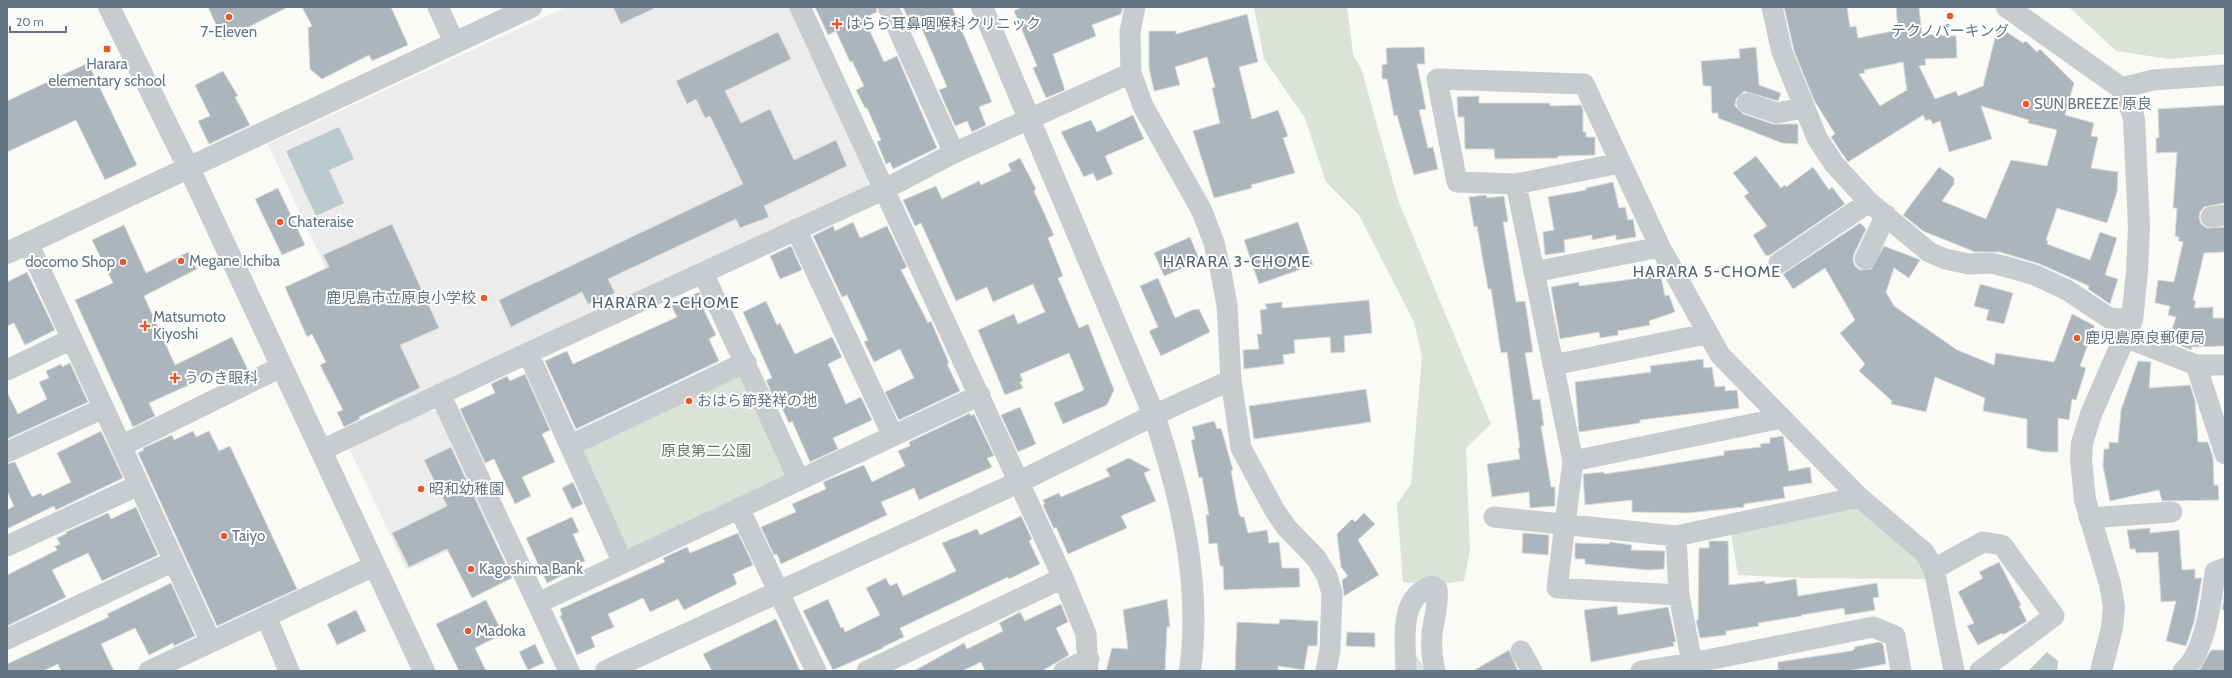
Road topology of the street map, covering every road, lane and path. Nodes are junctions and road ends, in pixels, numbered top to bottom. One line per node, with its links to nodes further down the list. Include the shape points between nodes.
1 (438, 7): 10 (street)
2 (531, 7): 10 (street)
3 (800, 7): 21 (street)
4 (888, 7): 17 (street)
5 (982, 7): 16 (street)
6 (1135, 7): 11 (street, via 1130,32)
7 (1772, 7): 15 (street, via 1782,52)
8 (2007, 7): 13 (street)
9 (114, 9): 19 (street)
10 (454, 42): 19 (street)
11 (1131, 73): 16 (street); 43 (street, via 1143,106 1202,211 1214,243 1227,305)
12 (2225, 74): 13 (street, via 2153,80)
13 (2121, 88): 32 (street, via 2134,119 2139,227 2137,272)
14 (1747, 103): 15 (street, via 1777,113)
15 (1803, 108): 22 (street, via 1816,138 1834,164)
16 (1030, 119): 17 (street); 47 (street)
17 (954, 153): 21 (street)
18 (1620, 164): 20 (street); 20 (street, via 1584,84 1437,79 1457,182); 26 (street)
19 (188, 166): 25 (street); 40 (street)
20 (1516, 184): 30 (street)
21 (885, 189): 24 (street); 45 (street)
22 (1869, 202): 23 (street); 29 (street)
23 (1886, 215): 28 (street); 32 (street, via 1929,252 1945,259 1969,264 1992,263 2035,275 2067,290)
24 (796, 229): 31 (street); 49 (street)
25 (28, 243): 27 (street); 34 (street)
26 (1660, 247): 30 (street); 33 (street)
27 (7, 253)
28 (1865, 259)
29 (1779, 263)
30 (1534, 272): 37 (street)
31 (703, 273): 35 (street); 36 (street)
32 (2129, 328): 38 (street); 63 (street, via 2091,414 2082,443 2081,473)
33 (1706, 334): 37 (street); 48 (street, via 1720,355)
34 (72, 339): 41 (street); 46 (street)
35 (528, 352): 44 (street); 50 (street)
36 (746, 362): 50 (street); 56 (street)
37 (1553, 365): 55 (street)
38 (2196, 365): 39 (street); 42 (street); 54 (street)
39 (2225, 365)
40 (281, 367): 51 (street); 52 (street)
41 (7, 370)
42 (2225, 372)
43 (1231, 380): 47 (street); 91 (street, via 1241,448 1286,527 1316,558 1327,576 1332,593 1330,650)
44 (440, 394): 52 (street); 75 (street)
45 (980, 395): 49 (street); 57 (street)
46 (104, 408): 51 (street); 53 (street)
47 (1154, 415): 57 (street); 90 (street, via 1171,469 1189,560 1193,602)
48 (1781, 418): 55 (street); 59 (street)
49 (893, 436): 56 (street)
50 (570, 445): 68 (street)
51 (121, 446): 58 (street)
52 (322, 450): 69 (street)
53 (7, 452)
54 (2225, 454)
55 (1573, 461): 64 (street)
56 (799, 480): 60 (street)
57 (1019, 482): 72 (street); 73 (street)
58 (139, 485): 66 (street); 67 (street)
59 (1859, 497): 65 (street); 71 (street, via 1924,552)
60 (739, 508): 68 (street); 73 (street)
61 (2172, 512): 63 (street)
62 (1494, 517): 64 (street)
63 (2089, 518): 99 (street, via 2110,584 2114,607 2112,628)
64 (1566, 524): 65 (street); 74 (street, via 1557,588)
65 (1676, 536): 74 (street)
66 (7, 546)
67 (174, 561): 77 (street); 78 (street)
68 (623, 563): 75 (street)
69 (374, 566): 76 (street); 84 (street)
70 (2225, 568): 100 (street, via 2215,572 2211,610 2195,654)
71 (1934, 569): 97 (street); 98 (street, via 1983,542 2002,545 2054,616)
72 (1063, 578): 81 (street, via 1086,634); 88 (street)
73 (779, 591): 86 (street); 87 (street)
74 (1679, 595): 80 (street)
75 (538, 603): 85 (street)
76 (266, 616): 78 (street); 83 (street)
77 (7, 639)
78 (211, 642): 82 (street)
79 (1521, 651): 94 (street)
80 (1692, 663): 95 (street); 96 (street, via 1872,627 1895,636)
81 (1088, 665): 89 (street)
82 (149, 671)
83 (289, 671)
84 (424, 671)
85 (569, 671)
86 (606, 671)
87 (816, 671)
88 (867, 671)
89 (1064, 671)
90 (1190, 671)
91 (1326, 671)
92 (1406, 671): 93 (street, via 1406,620 1412,600 1423,589 1432,586 1437,589 1438,598 1432,634)
93 (1435, 671)
94 (1532, 671)
95 (1641, 671)
96 (1901, 671)
97 (1954, 671)
98 (1980, 671)
99 (2101, 671)
100 (2183, 671)

